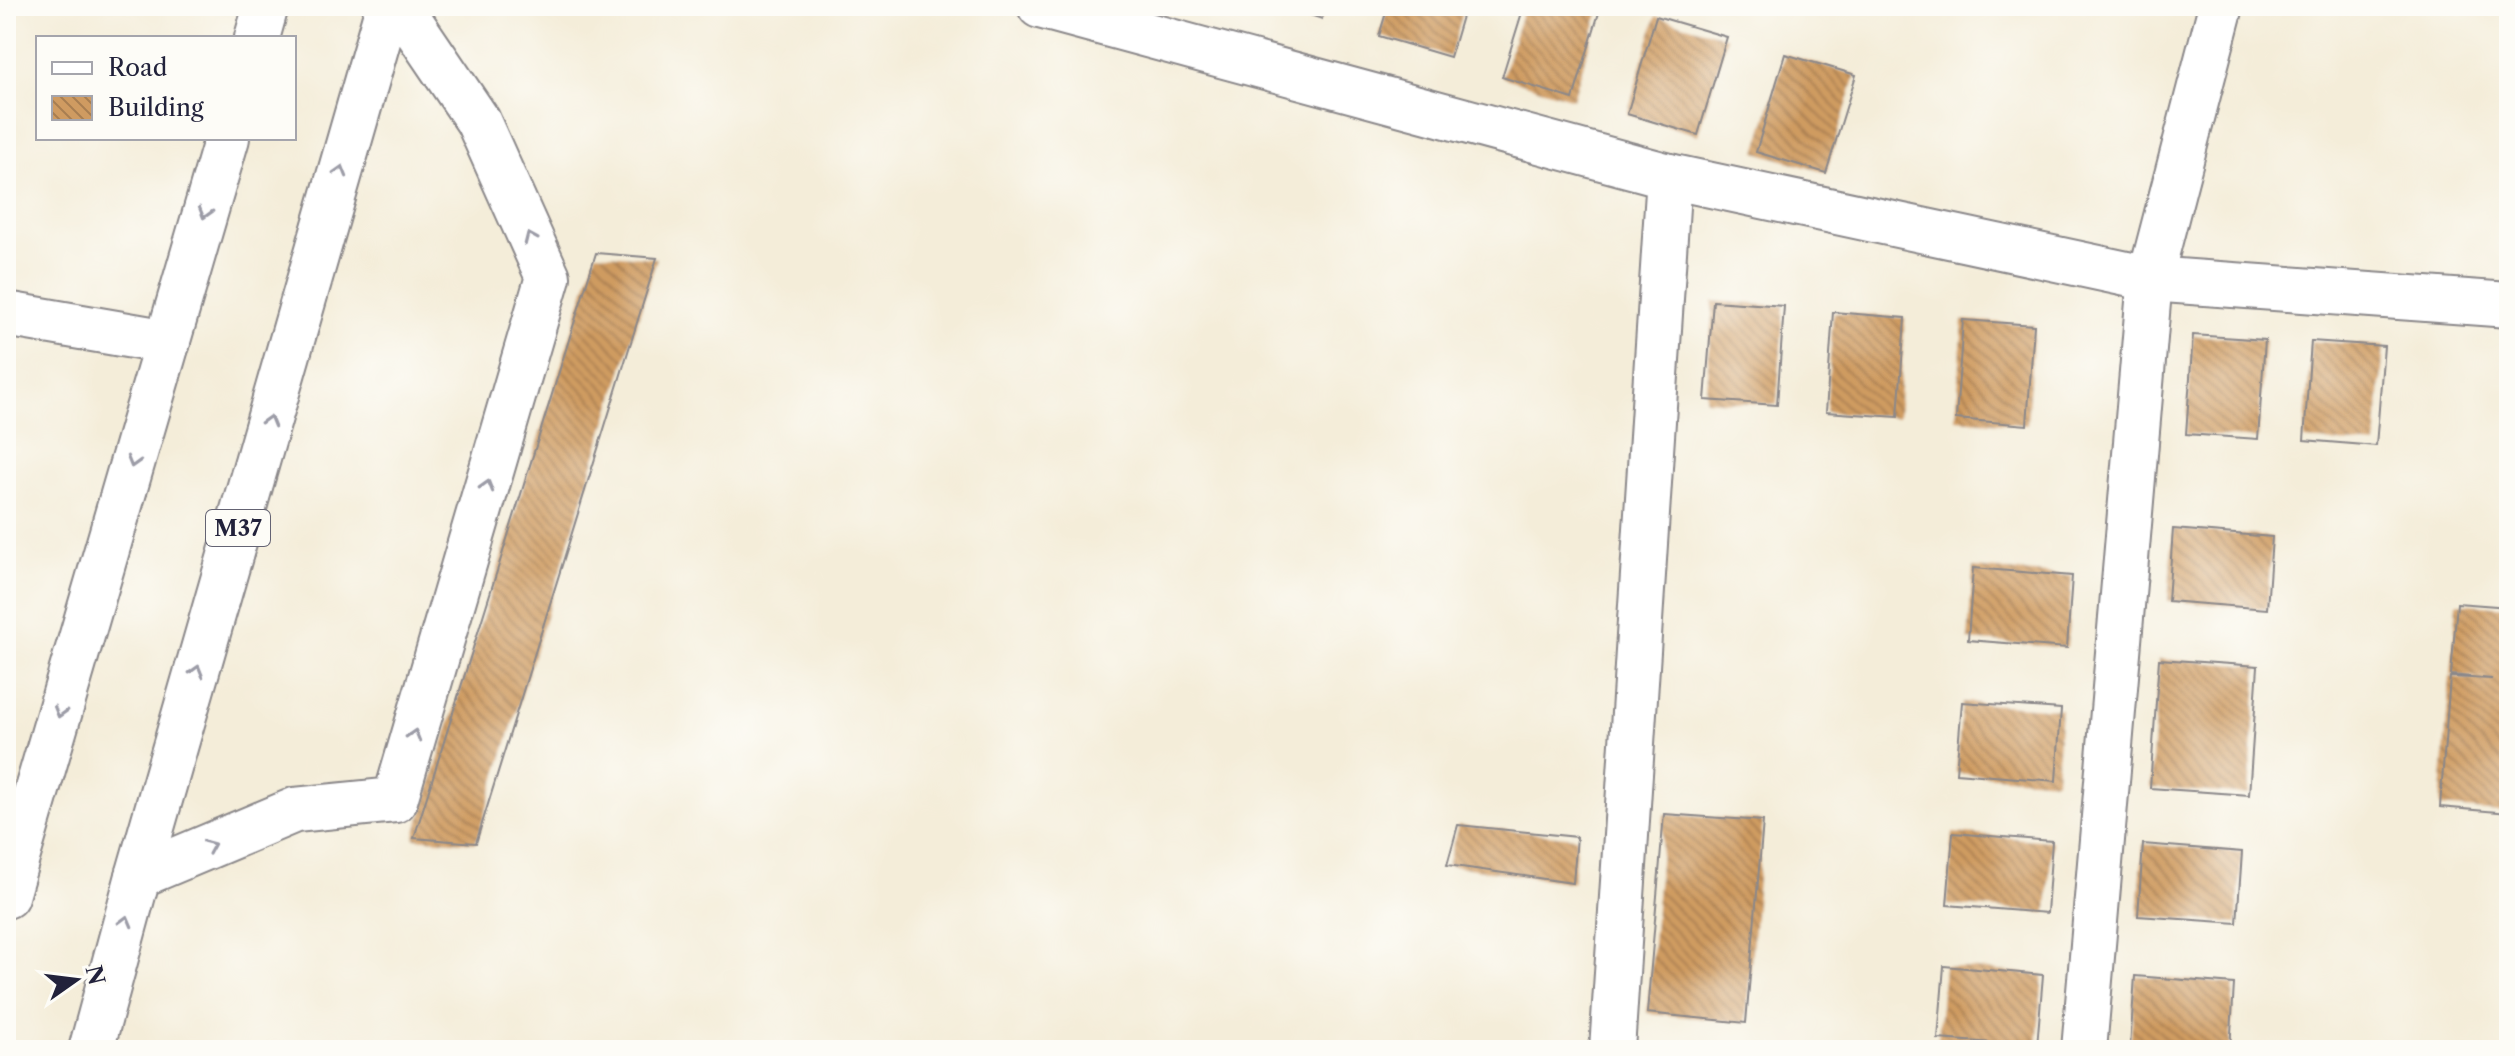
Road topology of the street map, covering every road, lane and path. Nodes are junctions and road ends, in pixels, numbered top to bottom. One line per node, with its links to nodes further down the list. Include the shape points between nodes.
1 (266, 6): 7 (main road)
2 (388, 6): 14 (main road, M37, one-way to 2)
3 (400, 6): 14 (main road, one-way to 3, via 295,810 395,800 548,277 478,121)
4 (1040, 6): 6 (main road)
5 (2221, 6): 10 (main road)
6 (1155, 22): 9 (main road)
7 (258, 36)
8 (226, 140): 13 (main road, one-way to 13)
9 (1669, 176): 10 (main road); 17 (main road)
10 (2150, 279): 11 (main road); 18 (main road)
11 (2509, 305)
12 (6, 314): 13 (main road)
13 (168, 342): 15 (main road, one-way to 15)
14 (138, 876): 16 (main road, M37, one-way to 14)
15 (6, 896)
16 (91, 1050)
17 (1612, 1050)
18 (2084, 1050)

